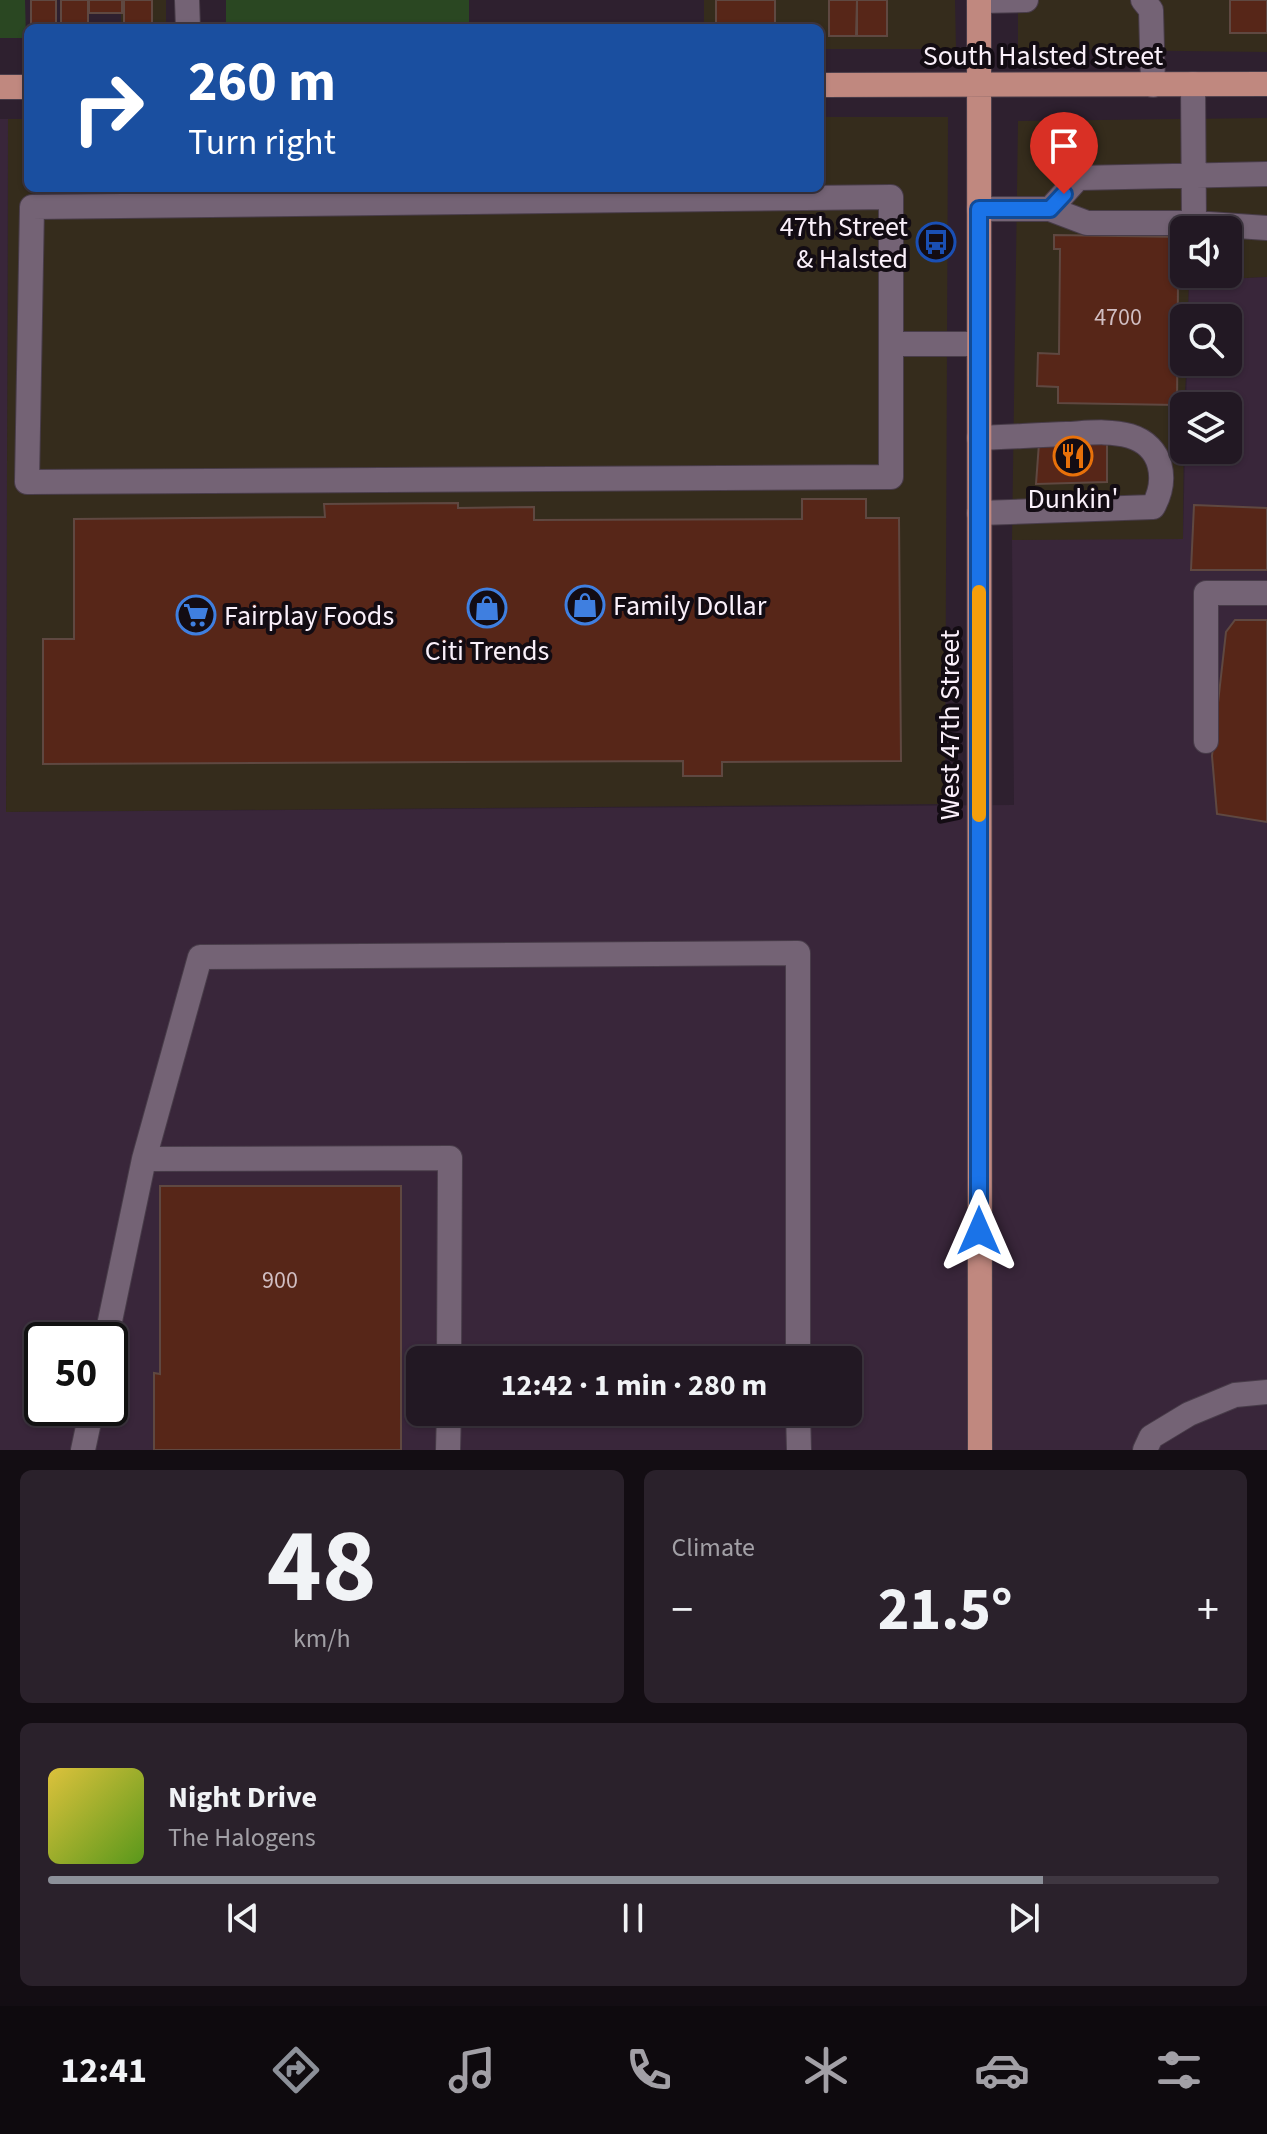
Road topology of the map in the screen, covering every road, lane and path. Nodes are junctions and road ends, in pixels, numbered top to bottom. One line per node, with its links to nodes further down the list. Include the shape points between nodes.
1 (187, 0): 5 (street)
2 (1026, 0): 4 (street)
3 (1143, 0): 10 (street, via 1151,10)
4 (979, 1): 9 (main road, West 47th Street)
5 (188, 24)
6 (1193, 84): 7 (main road, South Halsted Street); 10 (main road, South Halsted Street); 14 (street)
7 (1267, 84)
8 (824, 85): 9 (main road, South Halsted Street)
9 (979, 85): 10 (main road, South Halsted Street); 15 (main road, West 47th Street)
10 (1153, 85)
11 (0, 87): 12 (main road)
12 (24, 87)
13 (1267, 174): 14 (street)
14 (1194, 176): 16 (street, via 1078,178); 17 (street)
15 (979, 209): 16 (street); 22 (main road, West 47th Street)
16 (1050, 209): 18 (street, via 1087,223)
17 (1194, 216)
18 (1170, 223)
19 (1242, 226): 20 (street)
20 (1267, 228)
21 (892, 344): 21 (street, via 891,197 32,207 27,482 891,477); 22 (street)
22 (979, 344): 23 (main road, West 47th Street)
23 (979, 438): 24 (main road, West 47th Street); 24 (street, via 1107,432 1132,436 1163,468 1161,493 1153,507)
24 (979, 513): 38 (main road, West 47th Street)
25 (1267, 593): 26 (street, via 1206,593)
26 (1206, 741)
27 (144, 1159): 28 (street); 29 (street, via 450,1158); 30 (street, via 200,957 798,953)
28 (110, 1322)
29 (449, 1346)
30 (798, 1346)
31 (1267, 1392): 39 (street, via 1235,1395 1189,1414 1151,1437)
32 (88, 1426): 35 (street)
33 (449, 1426): 36 (street)
34 (798, 1426): 37 (street)
35 (83, 1450)
36 (448, 1450)
37 (799, 1450)
38 (980, 1450)
39 (1145, 1450)

